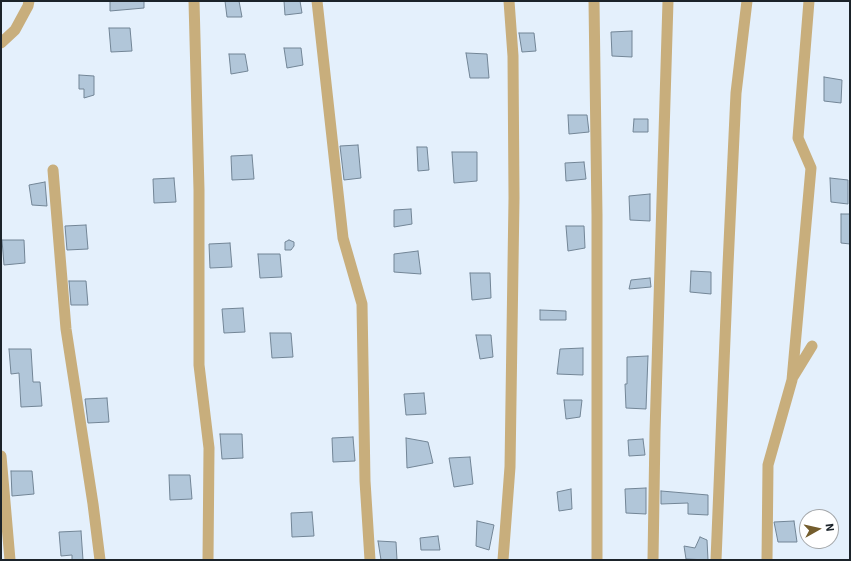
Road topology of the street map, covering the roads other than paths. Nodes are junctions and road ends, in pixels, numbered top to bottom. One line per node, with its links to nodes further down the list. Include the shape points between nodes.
1 (29, 1): 9 (street, via 15,30)
2 (194, 1): 16 (street, via 199,190 199,365 209,448)
3 (317, 1): 17 (street, via 343,238 362,304 365,480)
4 (509, 1): 18 (street, via 513,56 514,198 510,467)
5 (594, 1): 19 (street)
6 (668, 1): 20 (street)
7 (747, 1): 21 (street, via 736,93)
8 (809, 1): 12 (street, via 798,138 811,168)
9 (1, 43)
10 (53, 170): 15 (street, via 66,330)
11 (812, 346): 12 (street)
12 (792, 380): 22 (street, via 768,465)
13 (1, 456): 14 (street)
14 (10, 560)
15 (100, 560)
16 (208, 560)
17 (370, 560)
18 (503, 560)
19 (597, 560)
20 (653, 560)
21 (716, 560)
22 (767, 560)

